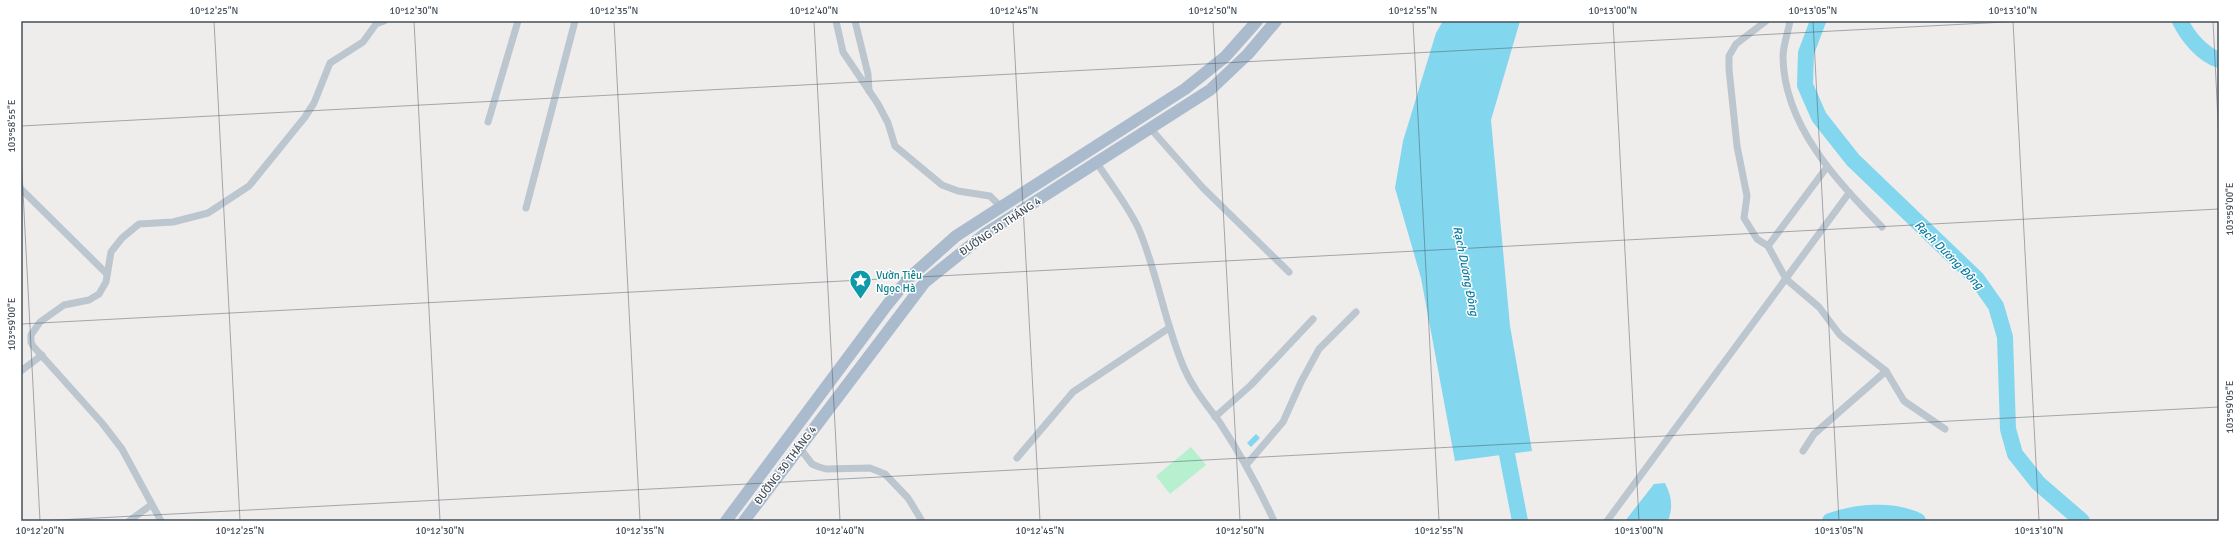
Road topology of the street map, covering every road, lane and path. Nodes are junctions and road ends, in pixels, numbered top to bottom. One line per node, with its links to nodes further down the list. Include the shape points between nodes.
1 (384, 21): 10 (street)
2 (518, 21): 12 (street)
3 (575, 21): 19 (street)
4 (836, 21): 11 (street, via 843,52)
5 (855, 21): 11 (street, via 868,74)
6 (1256, 21): 14 (main road, ĐƯỜNG 30 THÁNG 4, via 1225,56 1185,89)
7 (1276, 21): 13 (main road, ĐƯỜNG 30 THÁNG 4, via 1248,54 1210,90)
8 (1766, 21): 22 (street, via 1736,44 1729,56 1729,70 1747,196 1744,218 1757,239)
9 (1790, 21): 16 (street, via 1783,56 1795,113)
10 (375, 22): 24 (street, via 363,42 330,63 314,103 305,117 249,186 208,213 186,220 139,224 122,238 112,252)
11 (869, 92): 20 (street, via 888,124 895,146 904,154 942,185 958,191 990,196)
12 (488, 122)
13 (1150, 128): 15 (main road, ĐƯỜNG 30 THÁNG 4); 23 (street, via 1203,188)
14 (1089, 152): 15 (main road); 20 (main road, ĐƯỜNG 30 THÁNG 4)
15 (1097, 163): 28 (main road, ĐƯỜNG 30 THÁNG 4, via 986,233 955,256 925,282); 30 (street, via 1140,232)
16 (1827, 167): 18 (street); 22 (street)
17 (21, 189): 24 (street)
18 (1849, 193): 21 (street); 25 (street)
19 (526, 208)
20 (1002, 208): 26 (main road, ĐƯỜNG 30 THÁNG 4, via 956,236 909,278)
21 (1882, 227)
22 (1768, 246): 25 (street)
23 (1289, 272)
24 (107, 274): 31 (street, via 106,282 99,294 89,300 64,305 40,322 31,342)
25 (1786, 279): 32 (street, via 1819,307 1840,335); 49 (street)
26 (887, 305): 28 (main road); 34 (main road, ĐƯỜNG 30 THÁNG 4)
27 (1356, 312): 41 (street, via 1319,349 1284,422)
28 (899, 315): 35 (main road, ĐƯỜNG 30 THÁNG 4)
29 (1313, 319): 36 (street, via 1251,386)
30 (1169, 328): 36 (street, via 1184,368 1197,393); 40 (street, via 1073,392)
31 (42, 355): 33 (street); 42 (street, via 122,449)
32 (1886, 371): 37 (street, via 1904,401); 39 (street, via 1814,434)
33 (21, 372)
34 (815, 404): 35 (main road); 45 (main road, ĐƯỜNG 30 THÁNG 4)
35 (826, 412): 38 (main road, ĐƯỜNG 30 THÁNG 4)
36 (1215, 417): 41 (street)
37 (1945, 429)
38 (799, 447): 46 (main road, ĐƯỜNG 30 THÁNG 4); 47 (street, via 812,464 819,467 870,468 881,472 908,498)
39 (1803, 451)
40 (1017, 458)
41 (1247, 464): 48 (street)
42 (151, 505): 43 (street); 44 (street)
43 (129, 521)
44 (161, 521)
45 (726, 521)
46 (744, 521)
47 (922, 521)
48 (1274, 521)
49 (1607, 521)

